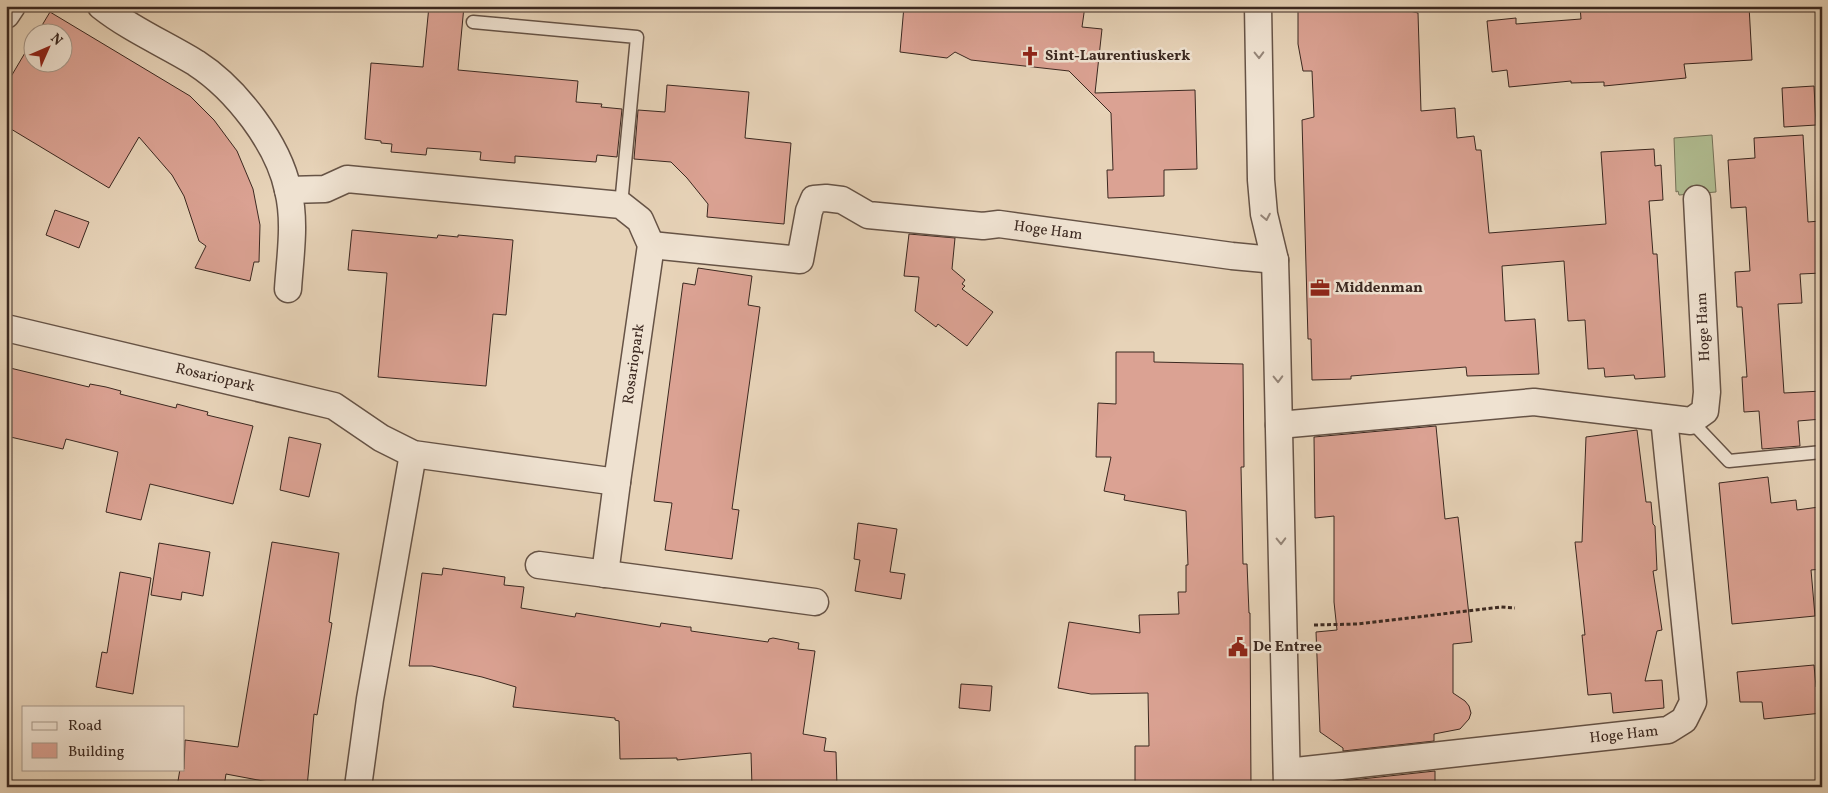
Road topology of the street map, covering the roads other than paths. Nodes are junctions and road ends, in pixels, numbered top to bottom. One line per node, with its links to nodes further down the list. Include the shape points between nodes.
1 (12, 6): 4 (street)
2 (101, 6): 6 (street, via 198,64 227,89 262,131)
3 (1258, 6): 10 (street, Hoge Ham, one-way to 10, via 1261,180 1264,214)
4 (6, 15)
5 (473, 22): 8 (lane, via 637,38)
6 (288, 190): 8 (street, via 325,188 347,179); 11 (street, via 292,227)
7 (1696, 199): 14 (street, Hoge Ham, via 1707,392 1705,411)
8 (621, 205): 9 (street, via 640,220)
9 (651, 245): 10 (street, Hoge Ham, via 800,260 808,211 814,199 826,198 842,200 868,215 983,226 999,224); 18 (street, Rosariopark)
10 (1275, 260): 15 (street, Hoge Ham, one-way to 15)
11 (288, 289)
12 (6, 328): 17 (street, Rosariopark, via 334,406 381,438)
13 (1664, 418): 14 (street); 15 (street, via 1534,402); 22 (street, Hoge Ham, via 1693,702 1684,720 1668,730)
14 (1691, 421): 16 (lane, via 1729,461)
15 (1279, 425): 22 (street, Hoge Ham, one-way to 22)
16 (1819, 452)
17 (413, 454): 18 (street, Rosariopark); 23 (street, via 370,699)
18 (617, 482): 20 (street, Rosariopark)
19 (539, 565): 20 (street)
20 (605, 574): 21 (street)
21 (815, 602)
22 (1287, 779)
23 (358, 787)

